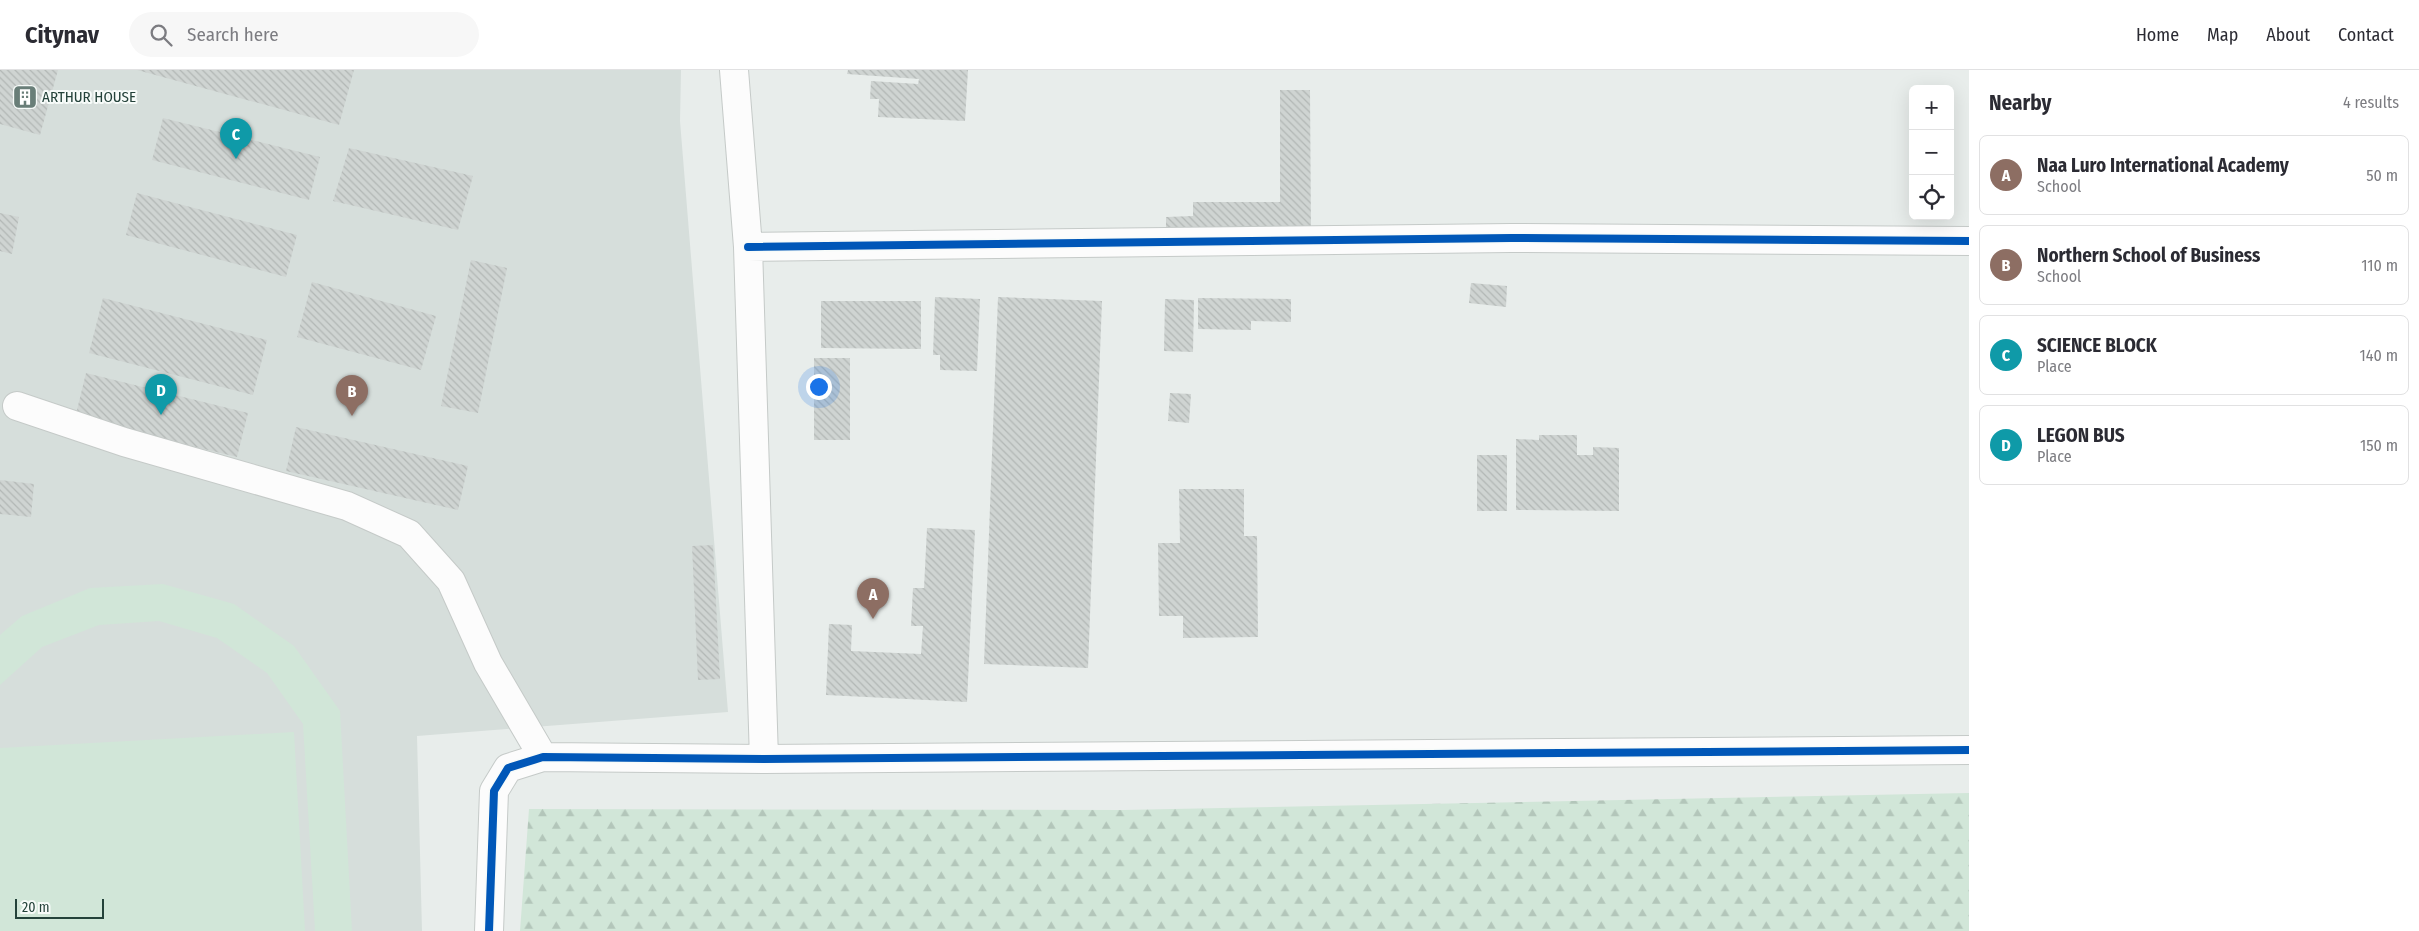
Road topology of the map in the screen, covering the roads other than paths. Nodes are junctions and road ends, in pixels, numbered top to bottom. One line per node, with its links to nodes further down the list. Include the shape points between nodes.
1 (734, 70): 3 (street)
2 (1969, 242): 3 (street, via 1512,238)
3 (748, 247): 7 (street)
4 (17, 406): 6 (street, via 124,442 347,506 409,534 451,581 488,663)
5 (1969, 750): 7 (street)
6 (543, 757): 7 (street); 8 (street, via 508,768 494,792)
7 (764, 759)
8 (489, 931)

